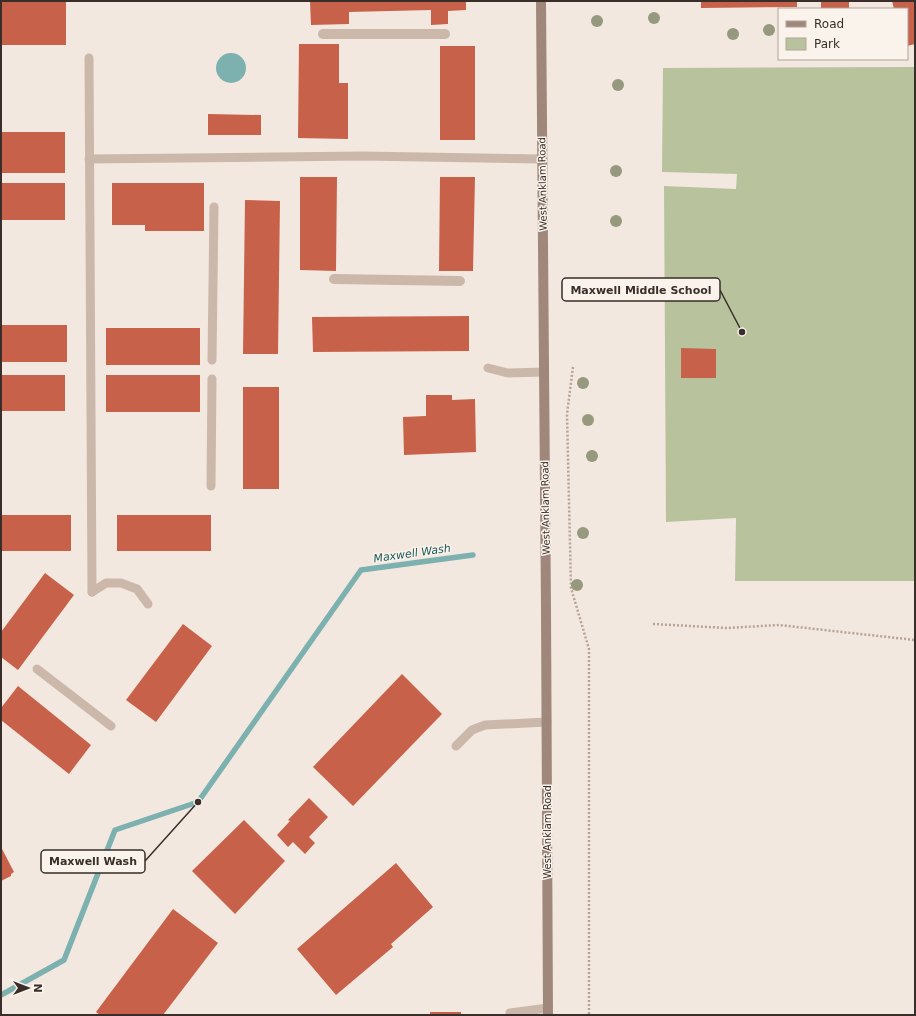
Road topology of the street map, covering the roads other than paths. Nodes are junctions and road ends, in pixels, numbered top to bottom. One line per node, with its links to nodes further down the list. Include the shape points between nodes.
1 (541, 1): 6 (main road, West Anklam Road)
2 (323, 34): 3 (street)
3 (445, 34)
4 (89, 58): 5 (lane)
5 (89, 159): 6 (lane, via 363,156); 15 (lane, via 92,592 106,583 121,583 137,589)
6 (542, 159): 12 (main road, West Anklam Road)
7 (214, 207): 10 (lane)
8 (334, 279): 9 (street)
9 (460, 281)
10 (212, 360)
11 (488, 368): 12 (lane, via 508,373)
12 (544, 372): 17 (main road, West Anklam Road)
13 (212, 379): 14 (lane)
14 (211, 486)
15 (148, 604)
16 (37, 669): 18 (lane)
17 (547, 722): 19 (lane, via 485,725 472,730); 20 (main road, West Anklam Road)
18 (111, 726)
19 (456, 746)
20 (548, 1012): 21 (lane)
21 (510, 1015)

